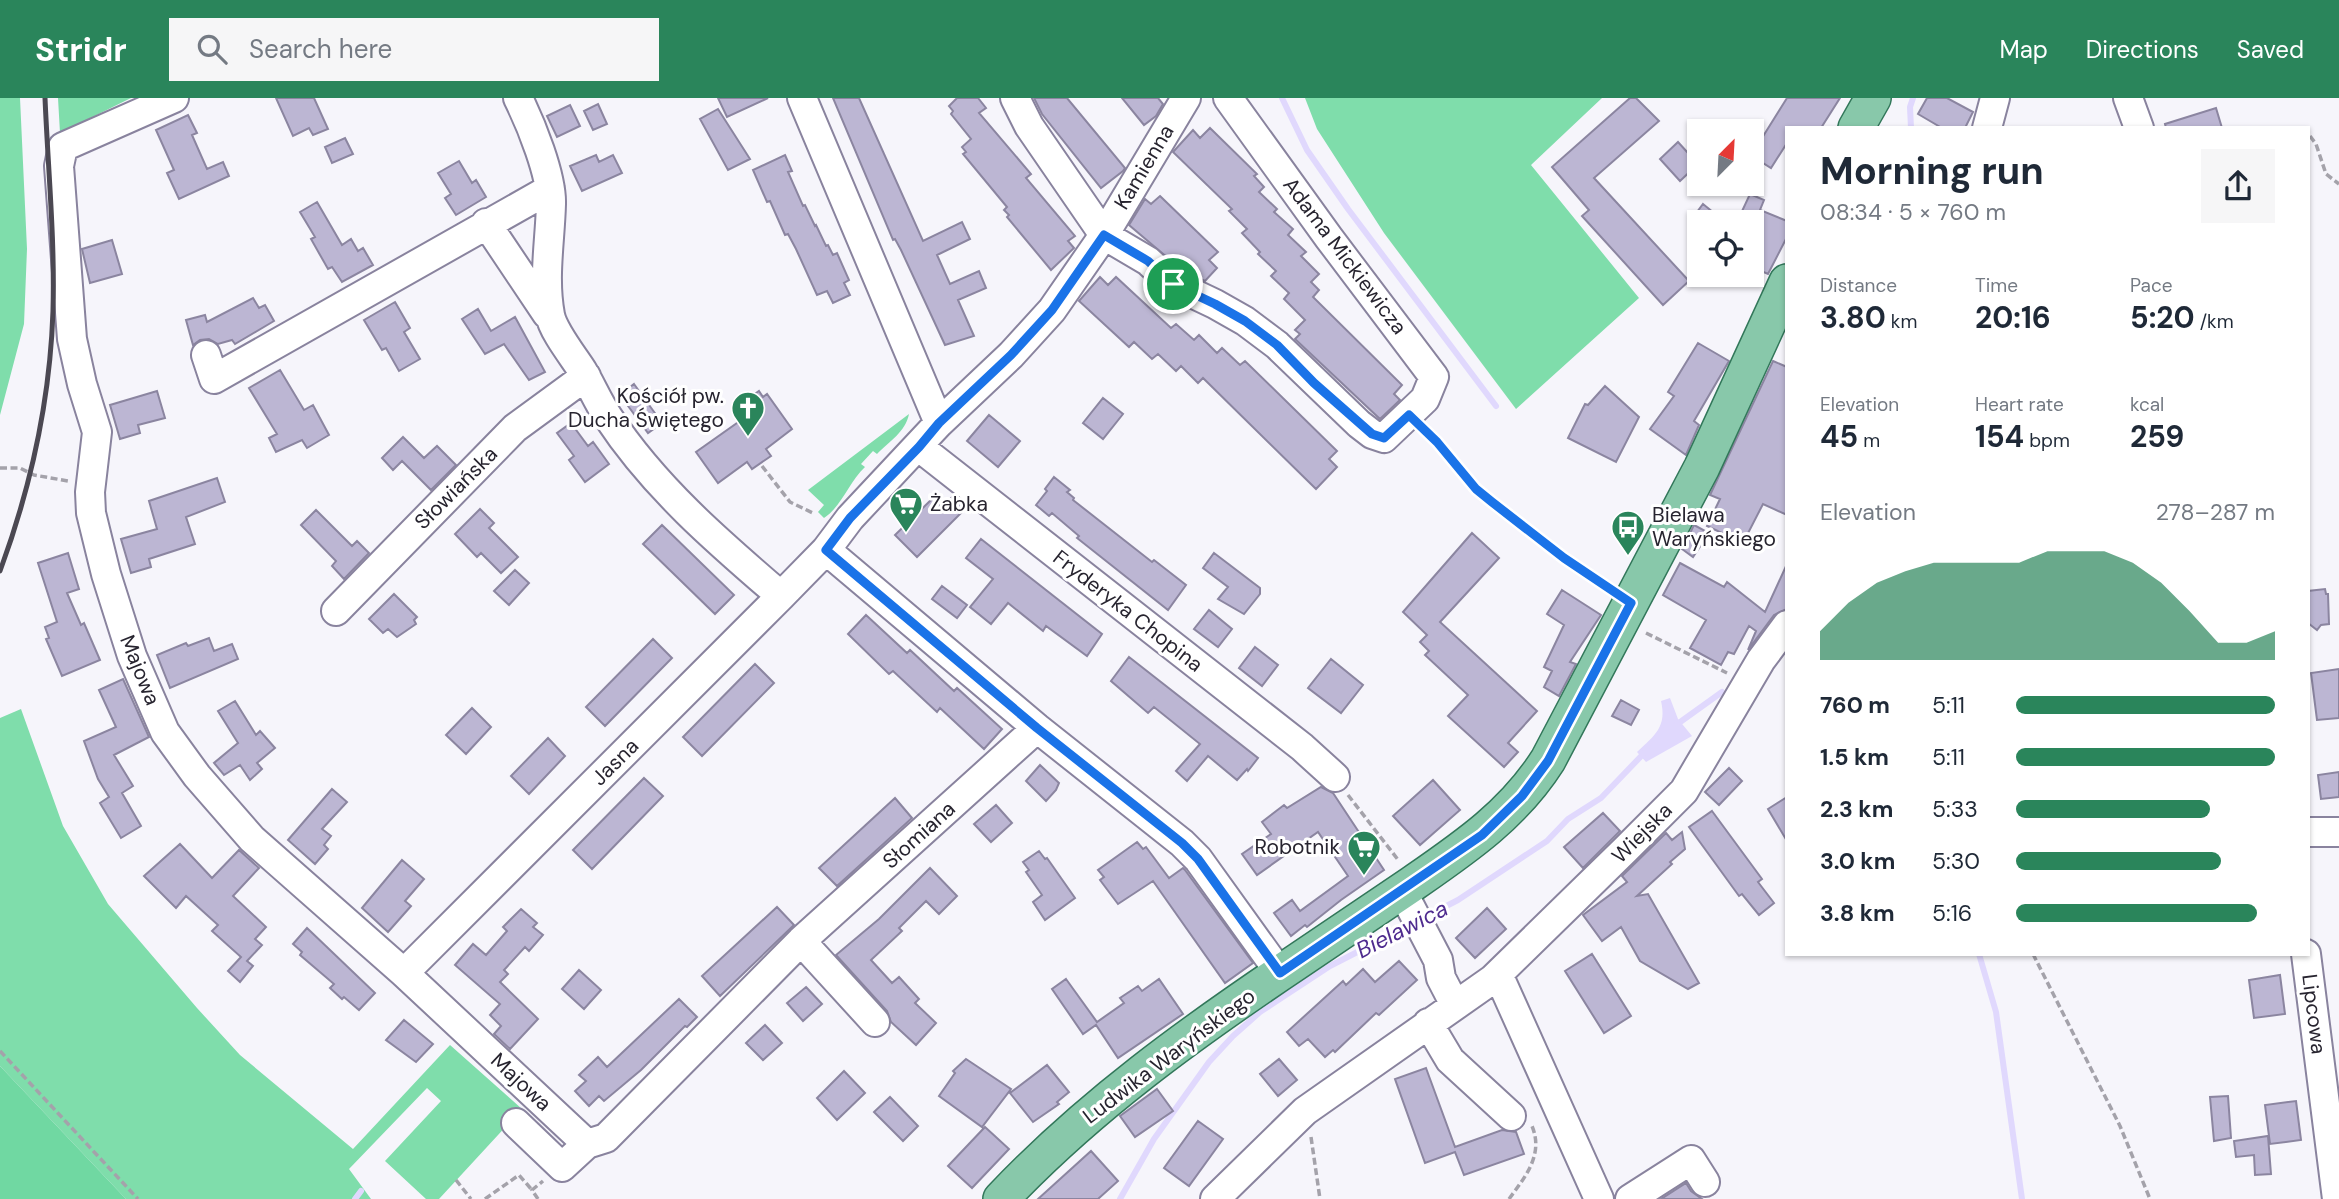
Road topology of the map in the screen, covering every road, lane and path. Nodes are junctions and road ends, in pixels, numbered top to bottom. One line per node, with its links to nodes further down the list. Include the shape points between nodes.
1 (174, 98): 27 (street, Majowa, via 63,147 59,166 72,338 97,432)
2 (518, 98): 15 (street)
3 (802, 98): 23 (street)
4 (1015, 98): 17 (street, via 1029,126)
5 (1186, 98): 17 (street, Kamienna)
6 (1228, 98): 22 (street, Adama Mickiewicza, via 1434,377 1425,399)
7 (1873, 98): 10 (main road)
8 (1995, 98): 11 (street)
9 (2127, 98): 12 (street)
10 (1857, 126)
11 (1988, 126)
12 (2138, 126)
13 (2310, 136): 14 (path, via 2326,174)
14 (2339, 184)
15 (550, 189): 16 (street); 19 (street, via 545,272)
16 (486, 223): 19 (street); 20 (street, via 214,379)
17 (1104, 235): 22 (street, via 1148,261 1173,284 1245,321 1372,434 1384,438); 23 (street, Kamienna, via 1052,310)
18 (1785, 286): 34 (main road, Ludwika Waryńskiego, via 1721,429)
19 (550, 319): 21 (street)
20 (206, 355)
21 (586, 376): 32 (street, via 608,417 675,500); 33 (street, Słowiańska, via 515,428)
22 (1409, 415): 34 (path, via 1476,489)
23 (939, 423): 24 (street, Kamienna)
24 (919, 447): 31 (street, Kamienna, via 850,518); 38 (street, Fryderyka Chopina)
25 (762, 466): 28 (path, via 790,502)
26 (0, 468): 27 (path, via 22,468 33,475)
27 (91, 485): 45 (street, Majowa, via 91,513 106,574 132,656 165,732 252,839)
28 (804, 509): 29 (path); 30 (path)
29 (815, 514)
30 (802, 515)
31 (826, 550): 32 (street, Jasna); 37 (street)
32 (781, 596): 45 (street, Jasna)
33 (336, 611)
34 (1627, 612): 36 (path); 41 (main road, Ludwika Waryńskiego, via 1548,761 1522,796)
35 (1785, 628): 36 (street, Wiejska)
36 (1747, 683): 47 (street, Wiejska, via 1684,791)
37 (1037, 728): 42 (street, Słomiana); 46 (street, via 1198,859)
38 (1335, 777): 41 (path)
39 (2310, 832): 40 (street)
40 (2339, 832)
41 (1413, 905): 46 (main road, Ludwika Waryńskiego); 48 (street)
42 (801, 941): 49 (street); 55 (street, Słomiana, via 606,1138)
43 (2034, 956): 68 (path, via 2120,1126)
44 (2306, 956): 69 (street, Lipcowa)
45 (404, 973): 55 (street, Majowa)
46 (1280, 973): 62 (main road, Ludwika Waryńskiego, via 1132,1079)
47 (1498, 974): 48 (street, Wiejska); 66 (street)
48 (1455, 1005): 50 (street, Wiejska)
49 (875, 1022)
50 (1428, 1023): 52 (street, Wiejska); 53 (street, via 1450,1060)
51 (0, 1051): 59 (path)
52 (1305, 1111): 63 (street, Wiejska); 64 (path)
53 (1511, 1116): 65 (path, via 1531,1123 1538,1139 1531,1169)
54 (516, 1123): 55 (street, Słomiana, via 562,1167)
55 (586, 1144)
56 (456, 1180): 60 (path)
57 (1705, 1182): 67 (street, via 1691,1160)
58 (532, 1190): 61 (path, via 519,1175)
59 (138, 1199)
60 (471, 1199)
61 (485, 1199)
62 (1001, 1199)
63 (1216, 1199)
64 (1320, 1199)
65 (1509, 1199)
66 (1599, 1199)
67 (1630, 1199)
68 (2150, 1199)
69 (2337, 1199)

